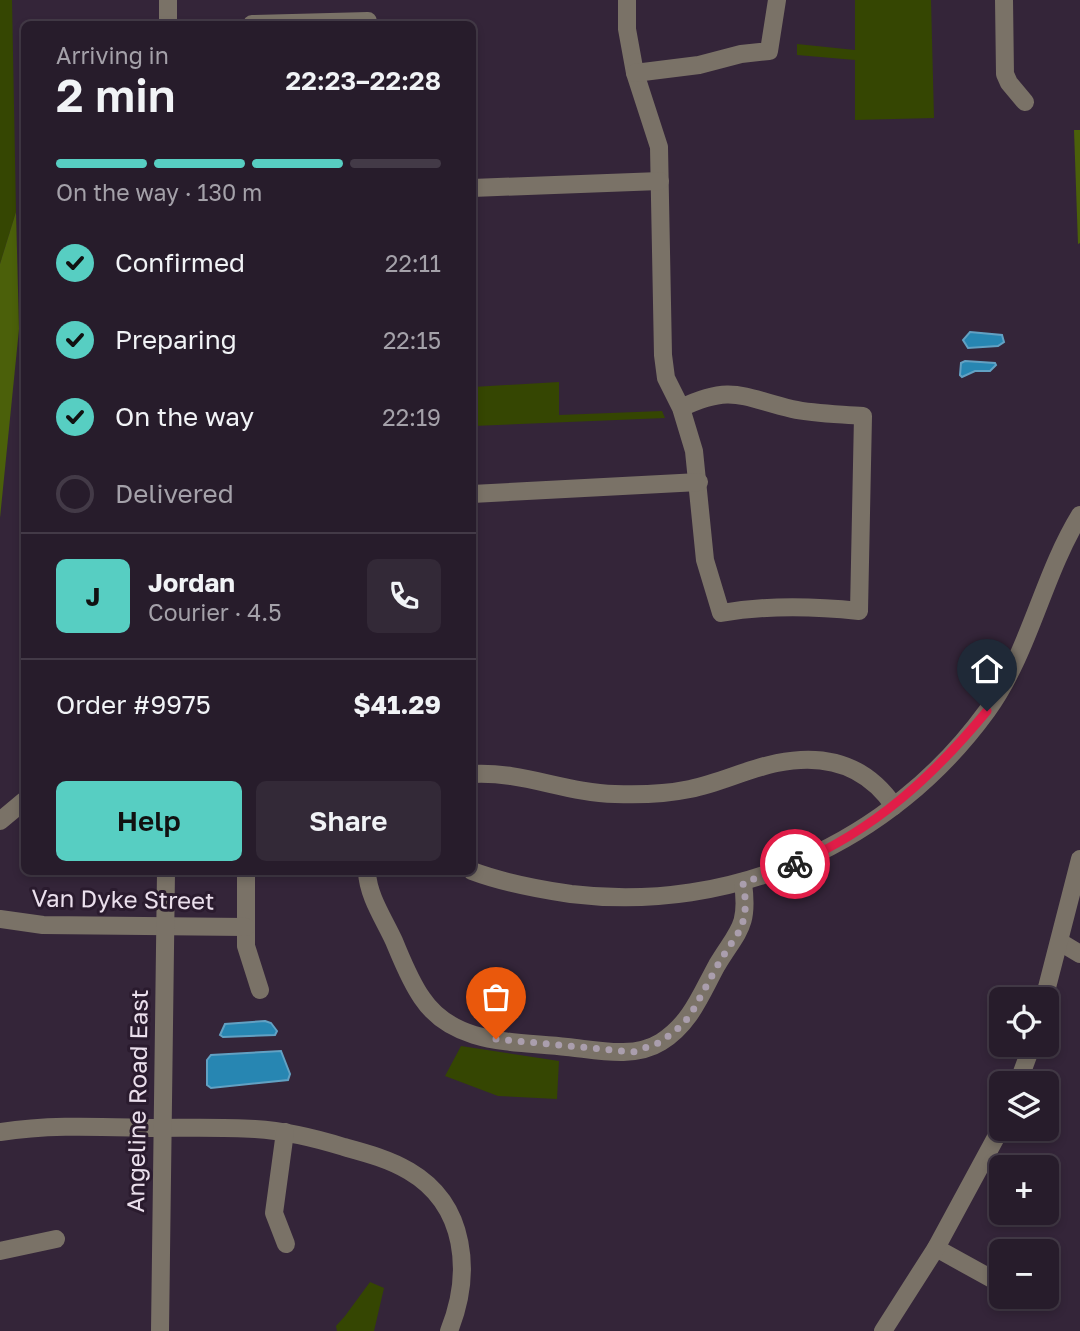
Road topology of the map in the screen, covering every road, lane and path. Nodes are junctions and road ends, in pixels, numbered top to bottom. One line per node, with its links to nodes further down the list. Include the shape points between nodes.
1 (168, 0): 5 (street)
2 (627, 0): 6 (street)
3 (777, 0): 6 (street, via 769,51)
4 (1004, 0): 7 (street, via 1005,74)
5 (168, 21)
6 (635, 73): 8 (street, via 656,134)
7 (1026, 102)
8 (660, 181): 9 (street); 10 (street, via 663,355 666,378)
9 (476, 188)
10 (681, 408): 11 (street); 11 (street, via 729,394 792,409 863,416 859,611 809,606 720,613 705,560)
11 (699, 482): 12 (street)
12 (476, 494)
13 (1080, 515): 16 (street, via 1064,542 1013,670 987,711 955,750)
14 (476, 774): 16 (street, via 508,775 591,793 669,793 776,763 817,761 858,771 882,788)
15 (21, 804): 17 (street)
16 (894, 806): 23 (street, via 839,844)
17 (0, 821)
18 (1080, 859): 27 (street)
19 (476, 872): 23 (street, via 554,892 622,898 688,894)
20 (166, 875): 25 (street, Angeline Road East)
21 (246, 875): 26 (street)
22 (368, 875): 23 (street, via 409,976 443,1022 474,1037 633,1052 661,1042 691,1014 742,927)
23 (743, 883)
24 (0, 919): 25 (street, Van Dyke Street, via 43,925)
25 (165, 927): 26 (street, Van Dyke Street); 31 (street, Angeline Road East)
26 (246, 927): 30 (street, via 249,961)
27 (1060, 942): 28 (street); 29 (street)
28 (1080, 954)
29 (1047, 987)
30 (260, 990)
31 (162, 1128): 32 (street, via 48,1127); 33 (street); 40 (street, Angeline Road East)
32 (0, 1132)
33 (285, 1132): 36 (street, via 274,1213); 41 (street, via 396,1163 436,1194 451,1218 462,1253 461,1293)
34 (994, 1141): 37 (street)
35 (56, 1239): 38 (street)
36 (286, 1244)
37 (936, 1248): 39 (street); 42 (street)
38 (0, 1251)
39 (989, 1277)
40 (160, 1331)
41 (449, 1331)
42 (883, 1331)

